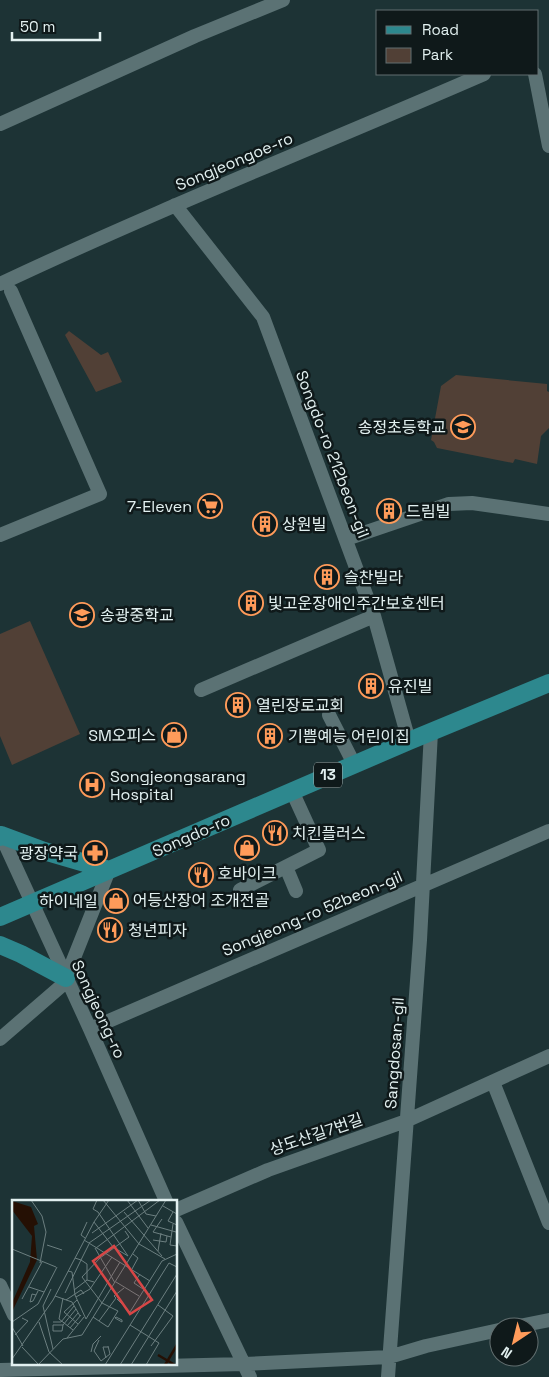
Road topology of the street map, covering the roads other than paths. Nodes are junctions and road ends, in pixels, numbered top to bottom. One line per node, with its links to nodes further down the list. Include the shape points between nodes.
1 (283, 0): 4 (street)
2 (482, 75): 6 (street, Songjeongoe-ro)
3 (535, 75): 5 (street)
4 (0, 124)
5 (549, 146)
6 (175, 204): 7 (street, Songjeongoe-ro); 10 (street, Songdo-ro 212beon-gil, via 263,317)
7 (6, 288): 9 (street, via 100,494)
8 (549, 514): 10 (street, via 472,503 449,504)
9 (0, 535)
10 (346, 539): 11 (street, Songdo-ro 212beon-gil)
11 (374, 616): 13 (street); 16 (street, Songdo-ro 212beon-gil)
12 (549, 683): 15 (main road, Songdo-ro / 13)
13 (201, 690)
14 (329, 715): 17 (street)
15 (431, 732): 16 (main road, Songdo-ro / 13); 23 (street, Sangdosan-gil)
16 (409, 741): 17 (main road, Songdo-ro / 13)
17 (354, 764): 18 (main road, Songdo-ro / 13)
18 (292, 791): 21 (street, via 319,850); 22 (main road, Songdo-ro / 13)
19 (549, 831): 23 (street, Songjeong-ro 52beon-gil)
20 (0, 835): 22 (main road); 26 (street, Songjeong-ro)
21 (286, 867): 24 (street); 25 (street)
22 (109, 870): 26 (main road, Songdo-ro / 13); 29 (street)
23 (424, 884): 30 (street, Songjeong-ro 52beon-gil); 34 (street, Sangdosan-gil)
24 (240, 890)
25 (296, 890)
26 (31, 904): 27 (main road, Songdo-ro / 13); 29 (street, Songjeong-ro)
27 (0, 916)
28 (0, 945): 29 (main road)
29 (67, 980): 30 (street, Songjeong-ro); 31 (street)
30 (90, 1029): 35 (street, Songjeong-ro)
31 (0, 1039)
32 (549, 1056): 33 (street, 상도산길7번길)
33 (493, 1082): 34 (street, 상도산길7번길); 37 (street)
34 (406, 1121): 36 (street, 상도산길7번길, via 268,1170); 42 (street, Sangdosan-gil)
35 (166, 1200)
36 (178, 1209)
37 (549, 1223)
38 (178, 1226): 43 (street)
39 (0, 1285): 40 (street)
40 (12, 1311)
41 (489, 1332): 42 (street)
42 (389, 1357): 43 (street); 47 (street, Sangdosan-gil)
43 (244, 1364): 45 (street); 46 (street)
44 (0, 1370): 45 (street)
45 (39, 1370)
46 (250, 1377)
47 (388, 1377)

